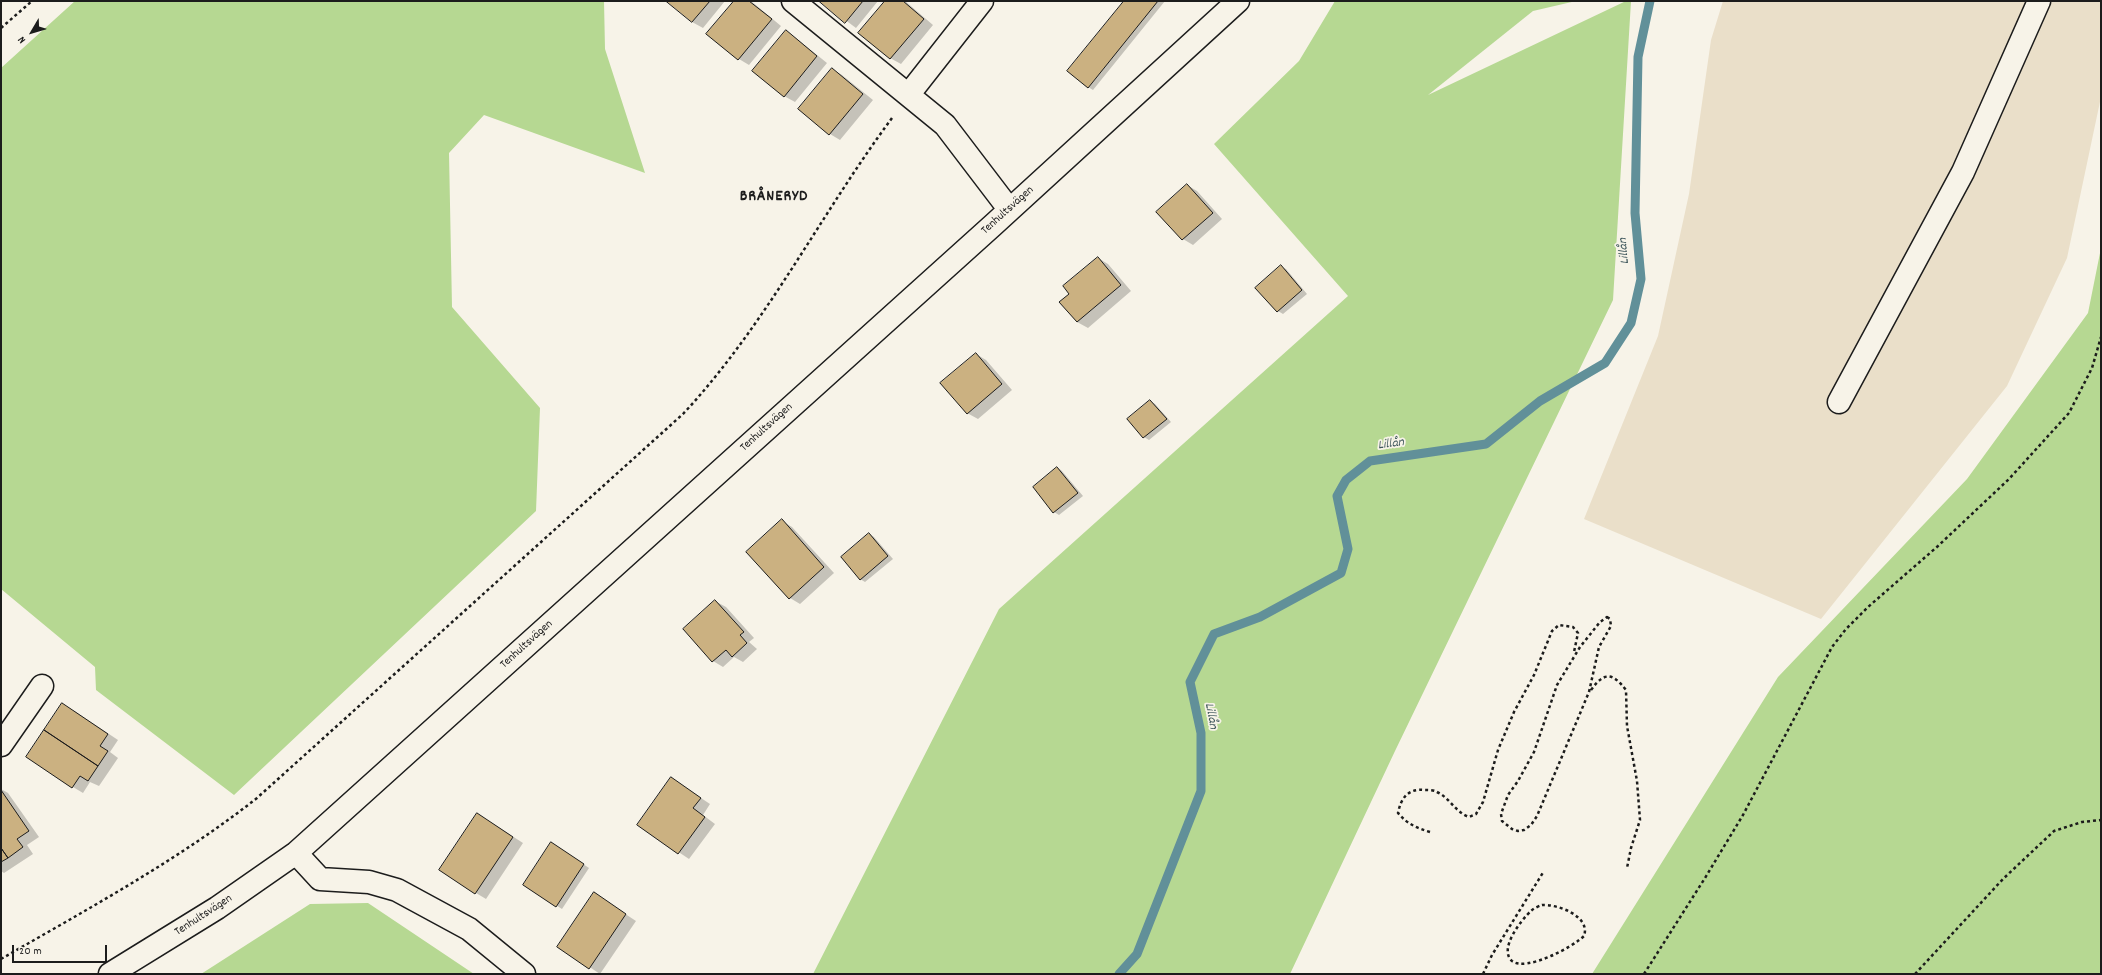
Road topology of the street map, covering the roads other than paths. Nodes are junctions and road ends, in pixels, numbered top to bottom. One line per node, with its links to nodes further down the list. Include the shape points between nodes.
1 (793, 1): 5 (street)
2 (982, 1): 5 (street)
3 (1238, 1): 6 (street, Tenhultsvägen)
4 (2040, 1): 7 (street, via 1963,172)
5 (909, 94): 6 (street, via 945,125)
6 (1009, 209): 10 (street, Tenhultsvägen)
7 (1839, 402)
8 (42, 686): 9 (street)
9 (1, 745)
10 (296, 854): 11 (street, Tenhultsvägen, via 216,908); 12 (street, via 320,879 369,882 403,893 470,929)
11 (110, 974)
12 (524, 974)

